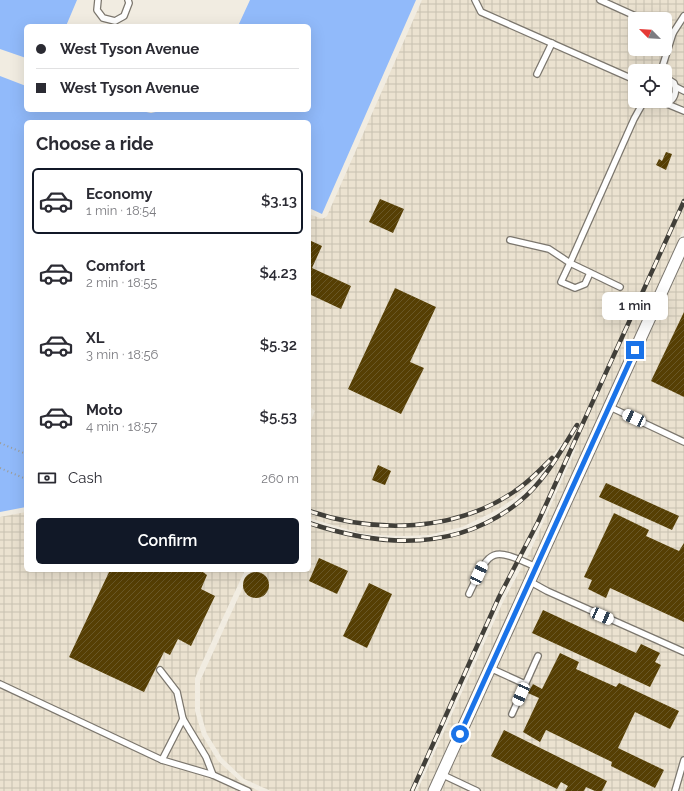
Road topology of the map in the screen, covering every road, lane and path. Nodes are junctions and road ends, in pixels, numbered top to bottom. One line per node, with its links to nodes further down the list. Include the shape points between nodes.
1 (98, 0): 2 (lane, via 97,10 103,18 115,21 124,16)
2 (128, 0)
3 (475, 0): 8 (lane, via 481,12)
4 (600, 0): 5 (lane)
5 (628, 13)
6 (684, 16): 7 (lane)
7 (673, 33): 9 (lane)
8 (552, 43): 10 (lane); 11 (lane)
9 (663, 64)
10 (537, 74)
11 (628, 77)
12 (672, 81): 13 (lane)
13 (676, 87): 14 (lane); 15 (lane)
14 (684, 92)
15 (672, 99)
16 (672, 106): 18 (lane)
17 (640, 108): 21 (lane)
18 (684, 111)
19 (510, 240): 21 (lane, via 549,249)
20 (684, 243): 24 (street)
21 (570, 263): 22 (lane); 22 (lane, via 561,282 575,288 585,284)
22 (590, 273): 23 (lane)
23 (620, 287)
24 (610, 407): 25 (lane); 30 (street)
25 (684, 442)
26 (0, 443): 27 (path)
27 (24, 453)
28 (0, 468): 29 (path)
29 (24, 478)
30 (536, 567): 31 (street); 32 (lane, via 511,555 493,555 484,562)
31 (530, 582): 33 (lane); 35 (street)
32 (469, 594)
33 (684, 652)
34 (538, 656): 38 (lane)
35 (490, 668): 38 (lane); 43 (street)
36 (160, 670): 40 (lane, via 177,692)
37 (0, 684): 41 (lane)
38 (525, 684): 39 (lane)
39 (512, 714)
40 (183, 719): 41 (lane); 44 (lane, via 206,757)
41 (162, 760): 44 (lane)
42 (684, 760): 48 (lane)
43 (441, 774): 46 (street); 47 (lane)
44 (213, 775): 45 (lane)
45 (248, 791)
46 (434, 791)
47 (477, 791)
48 (675, 791)

